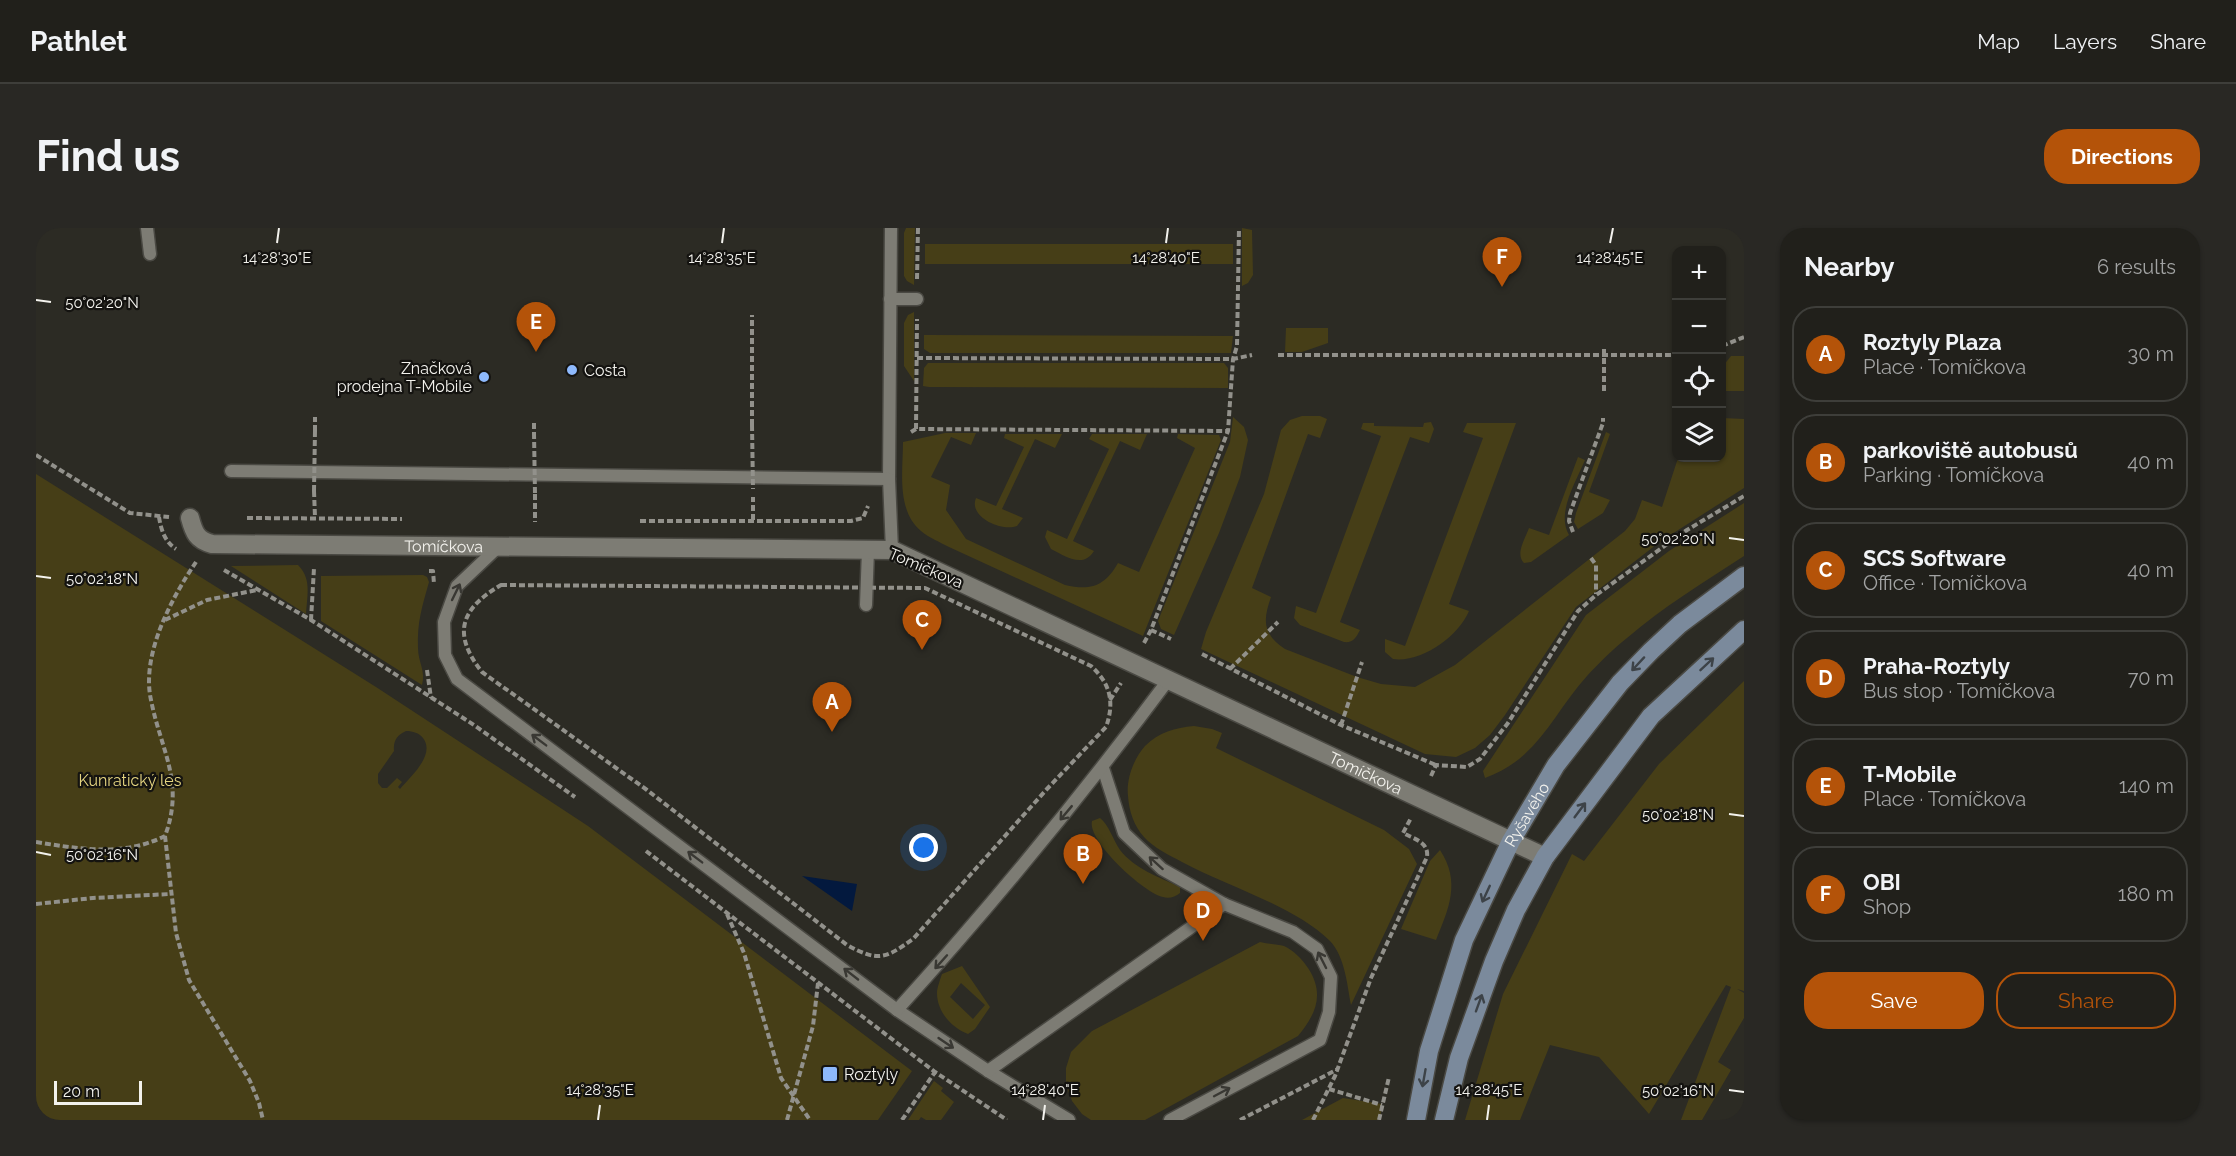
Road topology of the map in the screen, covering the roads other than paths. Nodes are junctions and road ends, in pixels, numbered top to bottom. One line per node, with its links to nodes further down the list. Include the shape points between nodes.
1 (147, 228): 3 (lane)
2 (891, 228): 4 (lane)
3 (150, 254)
4 (890, 299): 5 (lane); 7 (lane)
5 (917, 299)
6 (231, 471): 7 (lane)
7 (889, 479): 11 (lane)
8 (190, 518): 9 (street, Tomíčkova, via 194,533 201,541 212,544)
9 (497, 548): 10 (street, Tomíčkova); 20 (lane, one-way to 9, via 457,679 445,656 444,622 457,585)
10 (868, 550): 11 (street, Tomíčkova); 13 (lane)
11 (892, 550): 15 (street, Tomíčkova)
12 (1744, 576): 17 (main road, Ryšavého, one-way to 17, via 1680,624 1620,683 1556,765)
13 (866, 605)
14 (1744, 630): 18 (main road, one-way to 14, via 1651,716)
15 (1169, 679): 16 (lane); 17 (street, Tomíčkova)
16 (1103, 768): 19 (lane, one-way to 16, via 1162,869 1124,833); 20 (lane, one-way to 20, via 954,948)
17 (1511, 842): 18 (street, Tomíčkova); 24 (main road, Ryšavého, one-way to 24, via 1464,940 1429,1051)
18 (1545, 857): 25 (main road, one-way to 18, via 1459,1058 1494,961 1515,910)
19 (1224, 904): 21 (lane); 23 (lane, one-way to 19, via 1320,1040 1329,1012 1331,977 1317,949 1293,932)
20 (897, 1010): 21 (lane, one-way to 21)
21 (988, 1071): 22 (lane)
22 (1069, 1120)
23 (1170, 1120)
24 (1416, 1120)
25 (1444, 1120)

